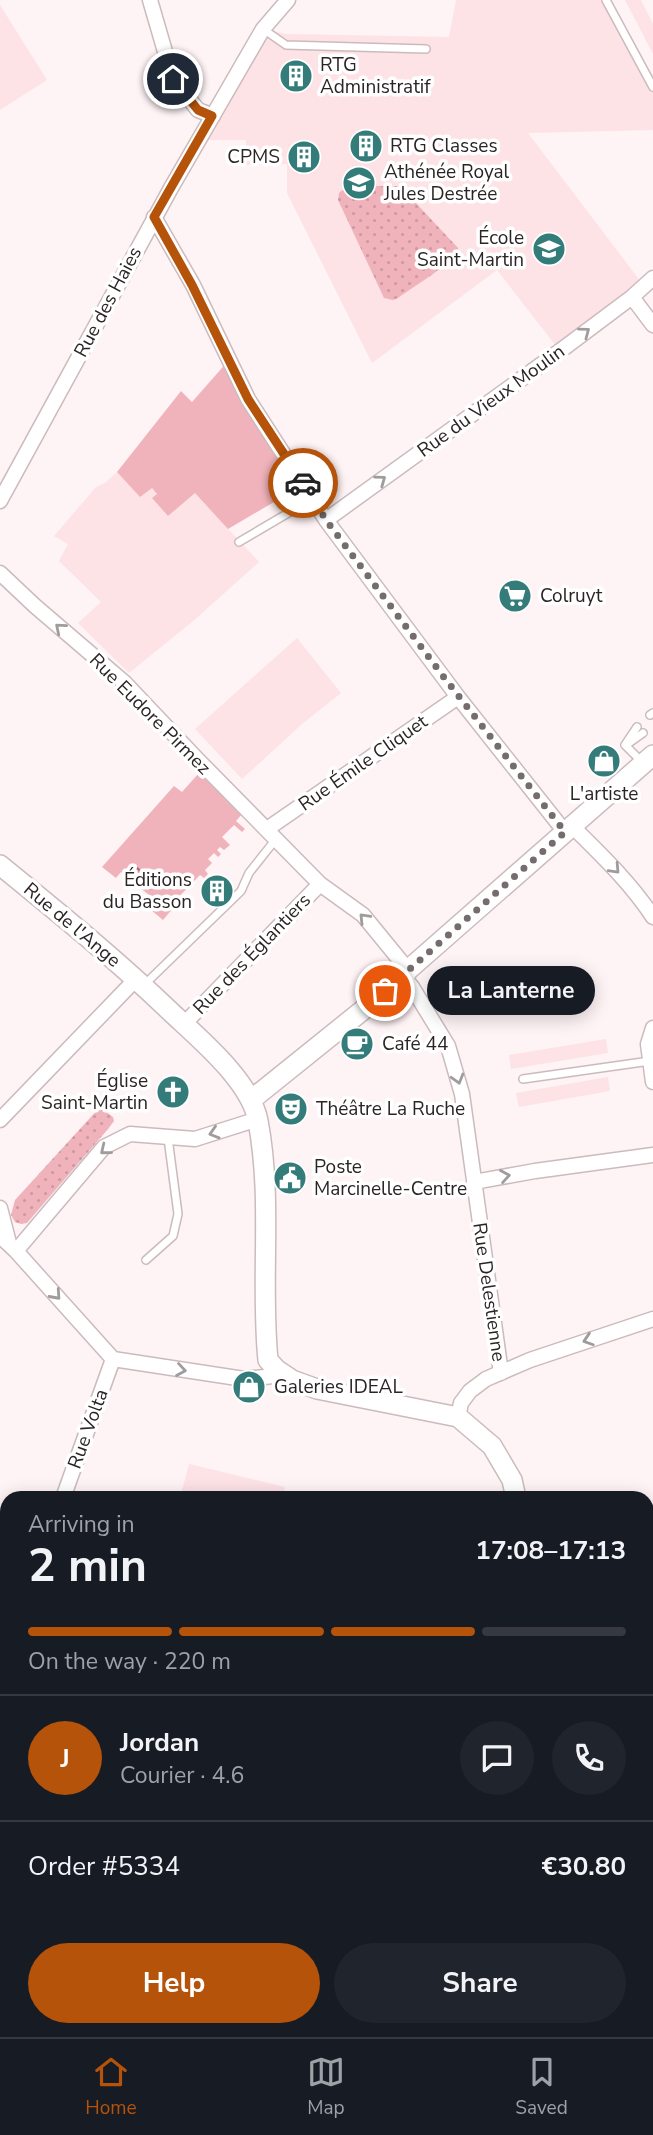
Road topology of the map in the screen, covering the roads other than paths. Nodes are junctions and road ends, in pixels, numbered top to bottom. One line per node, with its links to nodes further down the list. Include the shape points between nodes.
1 (150, 0): 7 (street, via 173,79 198,110)
2 (288, 0): 4 (street, Rue des Haies)
3 (606, 0): 6 (lane)
4 (263, 29): 5 (lane, via 286,44); 7 (street, Rue des Haies)
5 (426, 49)
6 (653, 87)
7 (212, 116): 8 (street, Rue des Haies)
8 (154, 217): 12 (street, via 248,399); 13 (street, Rue des Haies)
9 (653, 278): 10 (street, Rue du Vieux Moulin)
10 (632, 297): 11 (street); 14 (street, Rue du Vieux Moulin, one-way to 10)
11 (653, 326)
12 (312, 499): 14 (street); 15 (lane)
13 (0, 501)
14 (326, 520): 17 (street)
15 (239, 542)
16 (0, 573): 21 (street, Rue Eudore Pirmez, one-way to 16, via 125,683)
17 (458, 697): 20 (street); 21 (street, Rue Émile Cliquet)
18 (640, 730): 19 (lane, via 625,745)
19 (648, 759): 20 (main road)
20 (568, 829): 24 (street, one-way to 24, via 612,865); 25 (main road)
21 (272, 834): 23 (street, Rue Eudore Pirmez); 26 (lane, via 241,891)
22 (0, 865): 26 (main road, Rue de l'Ange)
23 (320, 884): 25 (street, Rue Delestienne, one-way to 23, via 363,915); 27 (street, Rue des Églantiers)
24 (653, 917)
25 (406, 974): 32 (main road); 37 (street, Rue Delestienne, one-way to 37, via 448,1045 462,1094)
26 (140, 982): 27 (main road, Rue de l'Ange); 34 (street)
27 (184, 1024): 32 (main road, Rue de l'Ange, via 217,1055)
28 (653, 1028): 29 (street, via 648,1044)
29 (650, 1061): 30 (lane); 31 (street)
30 (523, 1079)
31 (653, 1082)
32 (251, 1100): 33 (main road, Rue de l'Ange)
33 (258, 1119): 35 (street, one-way to 35, via 195,1139); 44 (main road, Rue de l'Ange, via 265,1185 268,1360)
34 (0, 1120)
35 (168, 1137): 39 (street, one-way to 39, via 130,1134 104,1147); 40 (lane, via 178,1214 173,1236)
36 (653, 1155): 37 (street, one-way to 36)
37 (474, 1182): 43 (street, Rue Delestienne)
38 (0, 1208): 39 (street)
39 (9, 1244): 42 (street, one-way to 42)
40 (146, 1260)
41 (653, 1319): 43 (street, one-way to 43)
42 (113, 1359): 44 (street, one-way to 44, via 244,1379); 46 (street, Rue Volta)
43 (501, 1373): 45 (street, via 470,1391)
44 (284, 1375): 45 (main road, via 317,1389)
45 (458, 1416): 47 (main road, via 492,1446)
46 (66, 1491)
47 (514, 1491)

